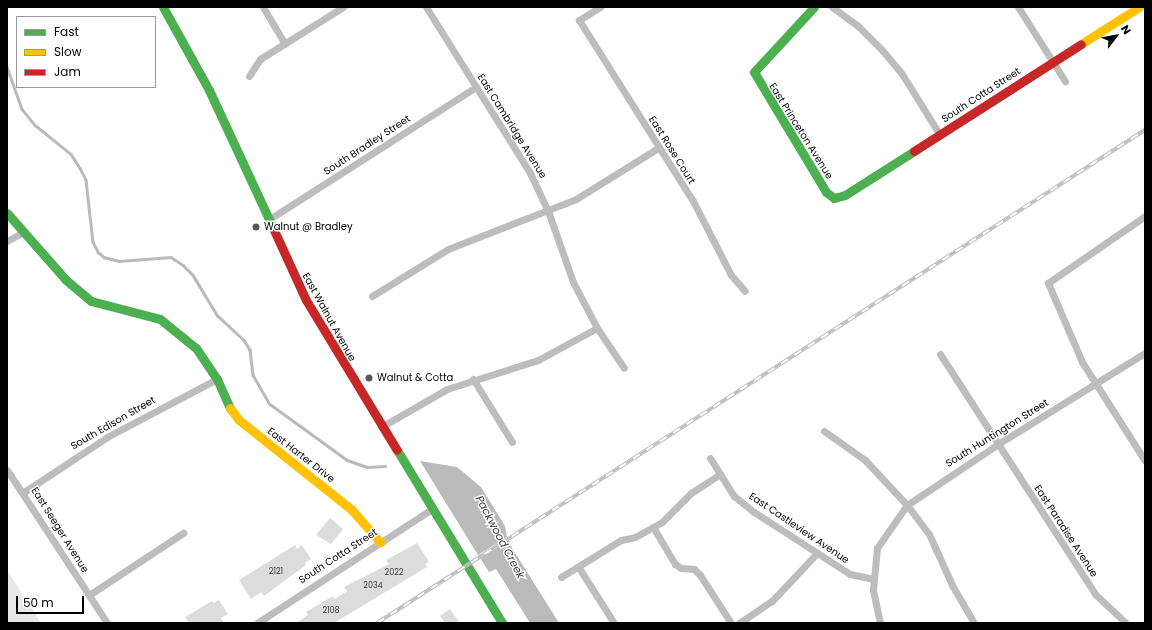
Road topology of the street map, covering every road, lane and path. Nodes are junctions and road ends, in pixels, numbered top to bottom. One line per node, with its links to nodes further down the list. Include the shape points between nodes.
1 (163, 7): 21 (street, East Walnut Avenue, via 209,90)
2 (263, 7): 10 (street)
3 (343, 7): 10 (street)
4 (426, 7): 14 (street, East Cambridge Avenue)
5 (600, 7): 16 (street, East Rose Court, via 579,20)
6 (814, 7): 17 (street, East Princeton Avenue, via 780,47 754,72 826,192)
7 (832, 7): 15 (street, via 858,26 882,50 902,74)
8 (1018, 7): 11 (street)
9 (1139, 7): 11 (street, South Cotta Street)
10 (285, 44): 12 (street, via 260,59)
11 (1053, 62): 13 (street); 15 (street, South Cotta Street)
12 (249, 76)
13 (1065, 81)
14 (476, 87): 18 (street, East Cambridge Avenue, via 530,173); 21 (street, South Bradley Street)
15 (940, 135): 17 (street, South Cotta Street, via 845,195)
16 (658, 148): 18 (street, via 597,187); 24 (street, East Rose Court, via 708,228 731,275)
17 (834, 198)
18 (548, 210): 25 (street, via 448,249); 26 (street, East Cambridge Avenue, via 573,282)
19 (7, 213): 22 (street, East Harter Drive)
20 (1145, 216): 32 (street, via 1048,282)
21 (268, 220): 33 (street, East Walnut Avenue, via 306,300)
22 (23, 232): 23 (street); 30 (street, East Harter Drive, via 66,280 91,301 160,319 196,348)
23 (7, 241)
24 (745, 291)
25 (372, 296)
26 (597, 328): 29 (street, East Cambridge Avenue); 31 (street, via 538,360)
27 (1145, 353): 32 (street, South Huntington Street)
28 (940, 354): 36 (street, East Paradise Avenue)
29 (624, 368)
30 (218, 379): 41 (street, South Edison Street, via 107,437); 46 (street, East Harter Drive, via 227,403 244,424 352,510)
31 (474, 379): 33 (street, via 426,399); 35 (street)
32 (1094, 384): 36 (street, South Huntington Street); 38 (street)
33 (381, 427): 43 (street, East Walnut Avenue)
34 (824, 431): 42 (street, via 865,460)
35 (512, 442)
36 (998, 444): 42 (street, South Huntington Street); 60 (street, East Paradise Avenue, via 1095,594)
37 (710, 458): 40 (street, East Castleview Avenue)
38 (1145, 461)
39 (7, 470): 41 (street, East Seeger Avenue)
40 (720, 474): 44 (street, via 691,493); 47 (street, East Castleview Avenue, via 734,496)
41 (24, 492): 51 (street, East Seeger Avenue)
42 (907, 505): 50 (street, South Huntington Street, via 878,548); 59 (street, via 929,534 952,585)
43 (432, 509): 46 (street, South Cotta Street); 54 (street, East Walnut Avenue)
44 (653, 527): 48 (street, via 621,540); 56 (street, via 675,564 681,568 694,569 700,575)
45 (183, 534): 51 (street)
46 (380, 542): 53 (street, South Cotta Street)
47 (817, 553): 50 (street, East Castleview Avenue, via 850,574); 57 (street, via 772,601)
48 (579, 568): 49 (street); 55 (street)
49 (561, 578)
50 (873, 579): 58 (street, via 874,606)
51 (89, 595): 52 (street, East Seeger Avenue)
52 (107, 623)
53 (256, 623)
54 (502, 623)
55 (614, 623)
56 (731, 623)
57 (739, 623)
58 (880, 623)
59 (974, 623)
60 (1126, 623)

